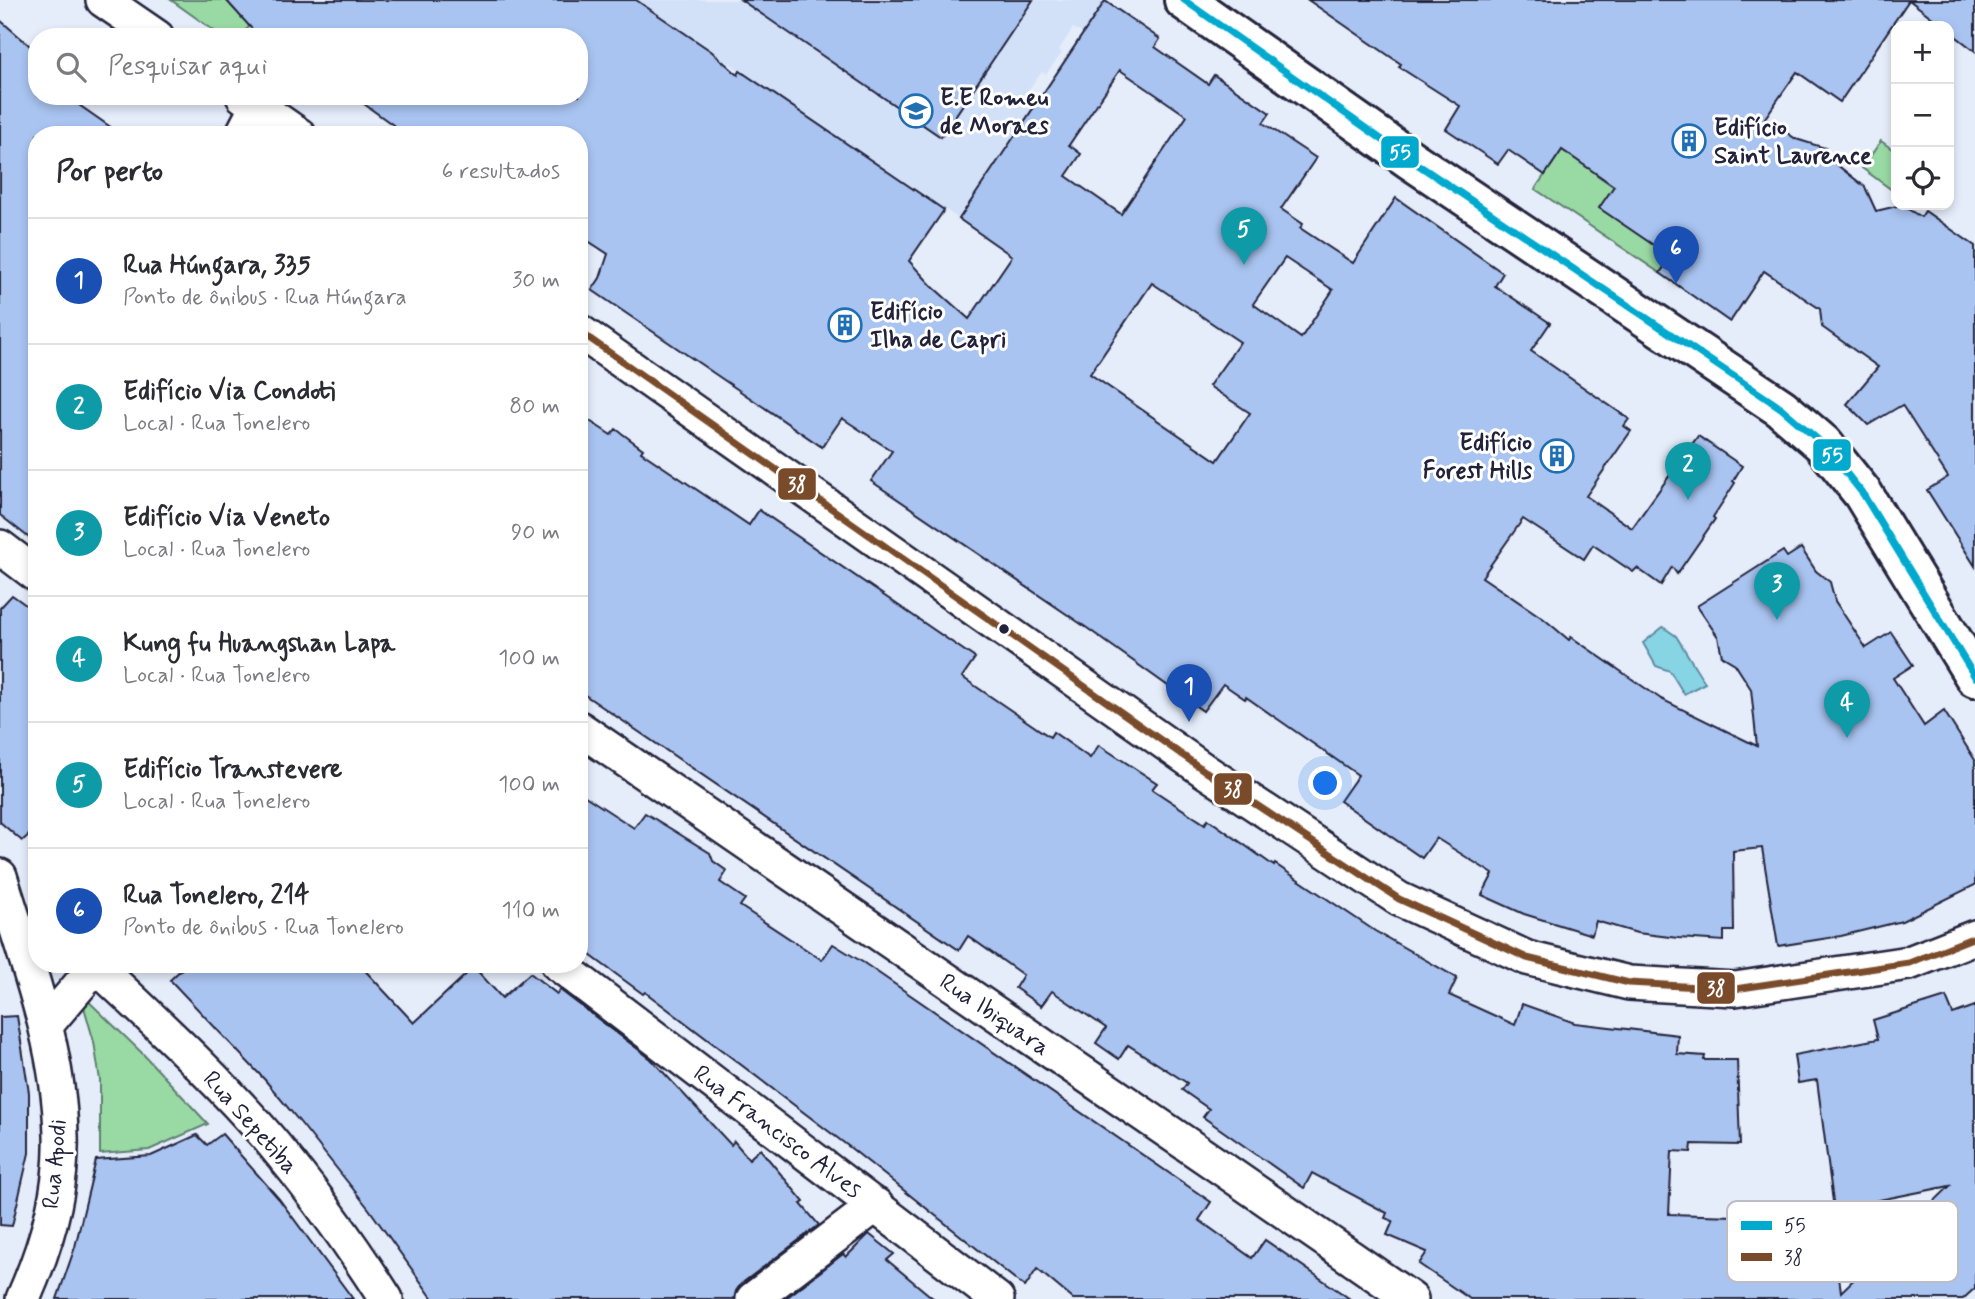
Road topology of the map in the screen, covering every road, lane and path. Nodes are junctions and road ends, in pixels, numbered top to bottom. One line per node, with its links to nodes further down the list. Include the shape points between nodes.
1 (103, 0): 3 (street)
2 (1184, 0): 11 (street, via 1410,160 1781,408 1823,444 1863,494)
3 (144, 28)
4 (249, 105): 6 (street)
5 (256, 105): 7 (street)
6 (244, 126)
7 (286, 126)
8 (588, 337): 15 (street, via 1205,771 1399,899 1527,958 1629,983 1735,989 1909,962)
9 (0, 547): 10 (street)
10 (28, 568)
11 (1975, 677)
12 (588, 734): 29 (street, Rua Ibiquara)
13 (0, 876): 14 (street); 17 (street, Rua Apodi)
14 (28, 903)
15 (1975, 937)
16 (28, 942): 17 (street, Rua Apodi)
17 (25, 956): 18 (street, Rua Apodi)
18 (28, 966)
19 (30, 973): 23 (street, Rua Apodi)
20 (88, 973): 23 (street)
21 (103, 973): 26 (street, Rua Sepetiba, via 270,1140 342,1231)
22 (570, 973): 24 (street, Rua Francisco Alves)
23 (46, 1025): 25 (street, Rua Apodi, via 61,1136 56,1196 38,1265)
24 (876, 1205): 27 (street); 28 (street, Rua Francisco Alves)
25 (23, 1299)
26 (386, 1299)
27 (754, 1299)
28 (997, 1299)
29 (1411, 1299)

